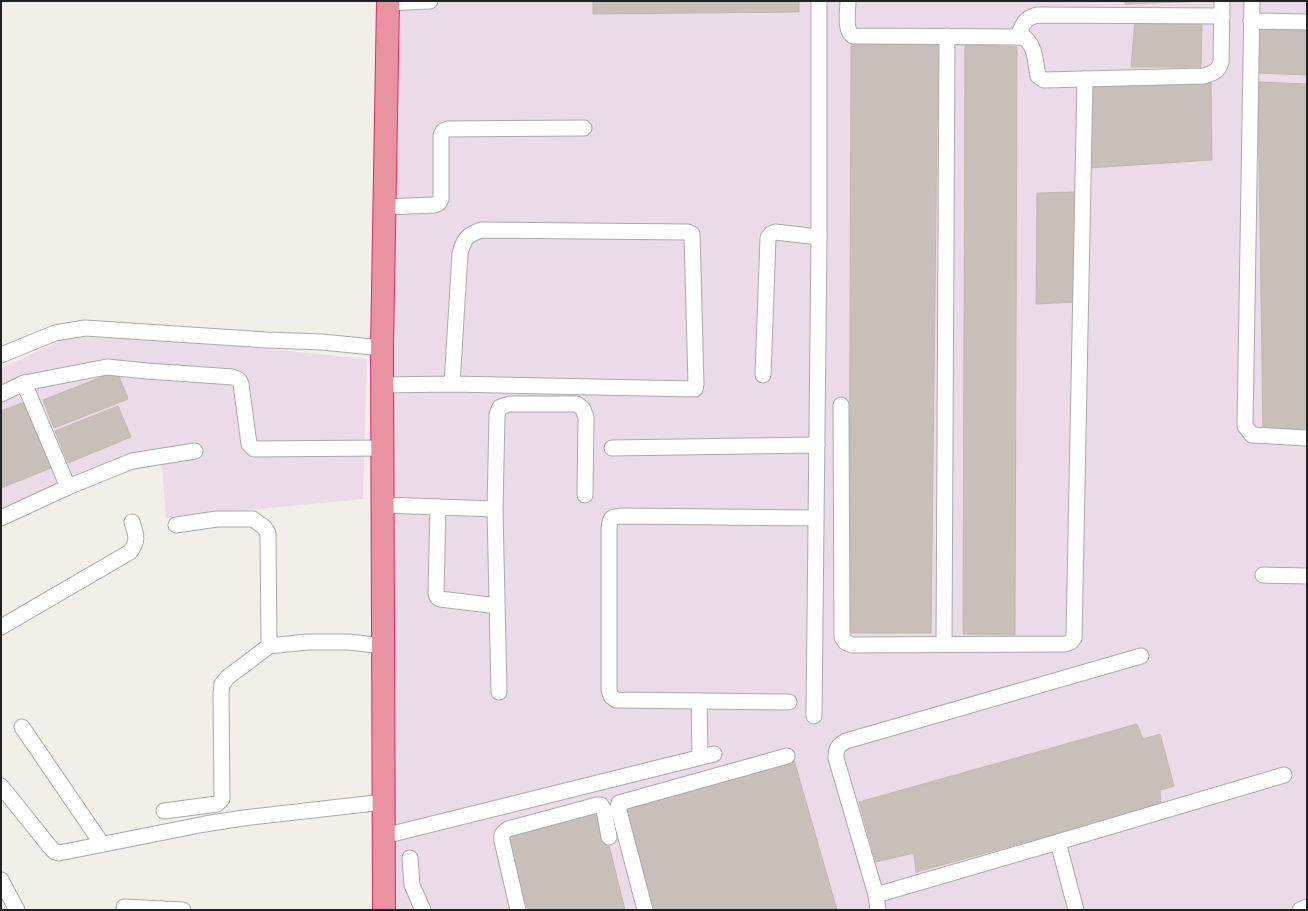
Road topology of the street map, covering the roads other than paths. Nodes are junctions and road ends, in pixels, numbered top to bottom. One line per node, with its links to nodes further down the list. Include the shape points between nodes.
1 (430, 1): 6 (lane)
2 (818, 1): 15 (lane)
3 (848, 1): 10 (lane, via 848,27 853,36)
4 (1222, 1): 7 (lane)
5 (1252, 1): 8 (lane)
6 (388, 2): 14 (highway)
7 (1222, 16): 11 (lane, via 1038,15 1025,20); 12 (lane, via 1221,62 1214,72 1204,76)
8 (1251, 22): 9 (lane); 24 (lane, via 1245,426 1252,435)
9 (1307, 22)
10 (947, 36): 11 (lane); 42 (lane)
11 (1018, 37): 12 (lane, via 1024,37 1030,42 1040,78)
12 (1085, 79): 42 (lane, via 1074,638 1065,644)
13 (584, 128): 14 (lane, via 447,129 440,135 441,199 438,203)
14 (384, 207): 16 (highway)
15 (819, 237): 18 (lane, via 775,232 768,238); 25 (lane)
16 (382, 348): 17 (lane, via 85,328 55,333); 21 (highway)
17 (1, 355)
18 (763, 375)
19 (24, 383): 22 (lane); 26 (lane, via 107,367 233,377 241,384 249,444 254,449); 29 (lane)
20 (452, 384): 20 (lane, via 695,389 692,234 481,230 473,233 463,243 460,253); 21 (lane)
21 (382, 386): 26 (highway)
22 (1, 394)
23 (841, 405): 42 (lane, via 842,637 845,642 852,644)
24 (1307, 438)
25 (817, 445): 27 (lane); 35 (lane)
26 (382, 448): 31 (highway)
27 (612, 448)
28 (196, 451): 29 (lane, via 132,461)
29 (68, 486): 34 (lane)
30 (584, 495): 33 (lane, via 586,416 583,409 576,404 509,404 500,407 497,415)
31 (383, 505): 32 (lane); 43 (highway)
32 (438, 507): 33 (lane); 40 (lane, via 437,597)
33 (495, 509): 40 (lane)
34 (1, 518)
35 (816, 518): 47 (lane, via 611,518 611,696 616,700); 49 (lane)
36 (132, 522): 41 (lane, via 137,538 130,552)
37 (176, 525): 44 (lane, via 217,519 253,519 264,527 268,533)
38 (1263, 575): 39 (lane)
39 (1307, 576)
40 (497, 606): 46 (lane)
41 (1, 627)
42 (944, 644)
43 (370, 645): 44 (lane, via 308,642); 54 (highway)
44 (269, 646): 55 (lane, via 222,684 222,799 217,804)
45 (1141, 656): 62 (lane, via 840,744 836,750 836,758)
46 (499, 692)
47 (699, 701): 48 (lane); 56 (lane, via 707,755)
48 (789, 702)
49 (814, 716)
50 (22, 727): 59 (lane)
51 (788, 756): 70 (lane, via 619,803 618,808)
52 (1284, 775): 58 (lane)
53 (1, 786): 59 (lane, via 55,852 64,853)
54 (384, 802): 56 (highway); 59 (lane, via 243,818)
55 (164, 811)
56 (384, 836): 67 (highway)
57 (609, 837): 69 (lane, via 601,805 503,832 502,841)
58 (1058, 842): 62 (lane); 71 (lane)
59 (102, 844)
60 (410, 858): 68 (lane, via 412,885)
61 (1, 880): 65 (lane)
62 (877, 903)
63 (124, 907): 66 (lane)
64 (1307, 908): 72 (lane)
65 (16, 910)
66 (183, 910)
67 (384, 910)
68 (423, 910)
69 (518, 910)
70 (645, 910)
71 (1076, 910)
72 (1300, 910)

